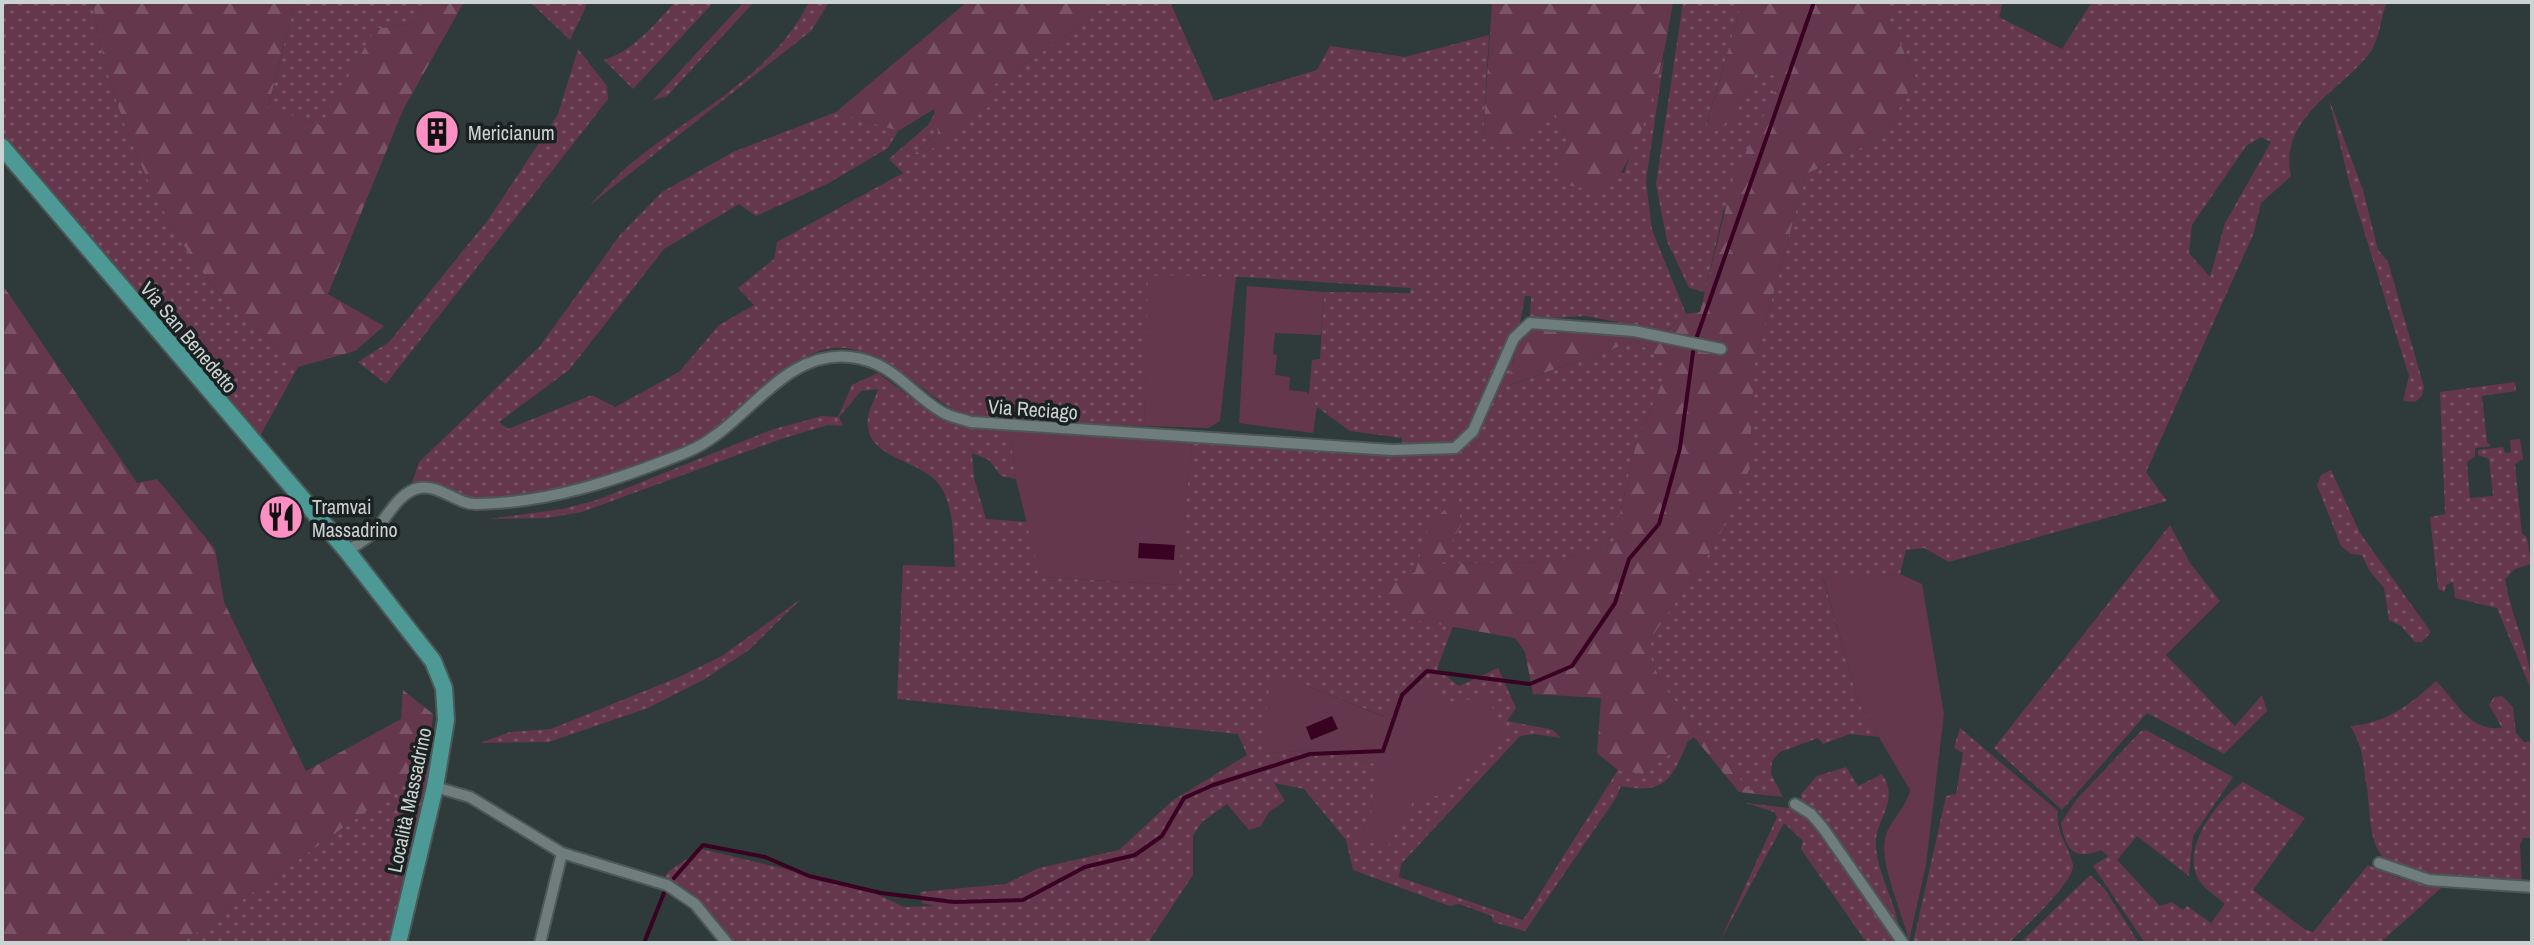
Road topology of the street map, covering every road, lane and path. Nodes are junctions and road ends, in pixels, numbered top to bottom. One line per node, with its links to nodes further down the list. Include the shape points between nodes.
1 (2, 147): 3 (main road, Via San Benedetto)
2 (1721, 349): 3 (street, Via Reciago, via 1566,323 1530,323 1514,338 1473,431 1455,448 1392,450 971,422 942,412 905,379 867,360 815,360 792,369 743,414 691,450 595,485 517,503 471,504 419,488 403,496 371,535)
3 (350, 550): 4 (main road, Località Massadrino, via 433,661 444,688 446,720)
4 (435, 787): 6 (street, via 470,797); 9 (main road, Località Massadrino)
5 (1795, 804): 12 (street, via 1823,828)
6 (562, 853): 10 (street); 11 (street, via 667,885 695,904)
7 (2379, 863): 8 (street, via 2429,880)
8 (2532, 887)
9 (398, 943)
10 (540, 943)
11 (727, 943)
12 (1903, 943)

